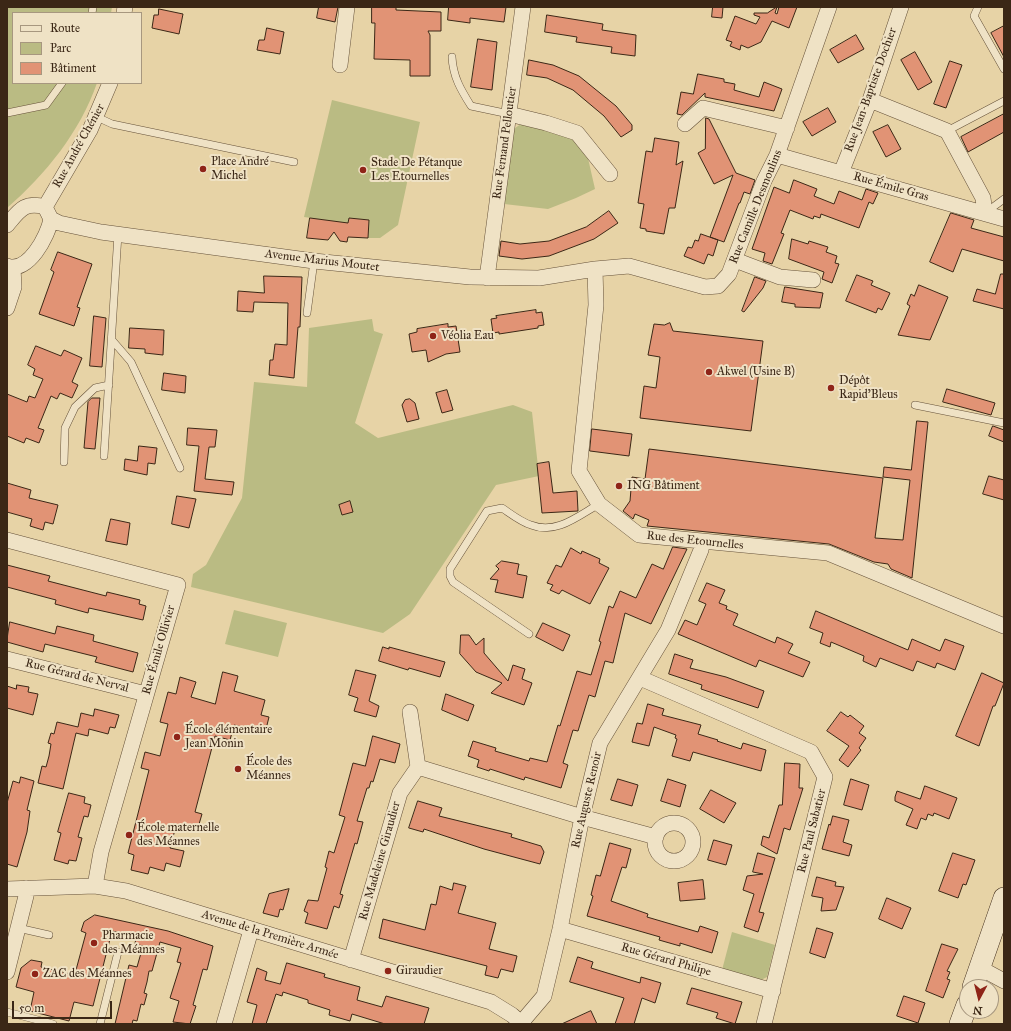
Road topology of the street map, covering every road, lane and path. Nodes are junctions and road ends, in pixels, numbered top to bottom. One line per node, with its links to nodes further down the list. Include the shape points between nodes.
1 (347, 7): 7 (street)
2 (524, 7): 14 (street, Rue Fernand Pelloutier)
3 (829, 7): 17 (street, Rue Camille Desmoulins)
4 (901, 7): 11 (street, Rue Jean-Baptiste Dochier)
5 (978, 7): 8 (lane, via 974,16)
6 (452, 57): 14 (lane, via 452,70 457,83 471,106)
7 (340, 65)
8 (1004, 69)
9 (61, 84): 13 (lane, via 46,105)
10 (110, 84): 15 (street, Rue André Chénier)
11 (870, 100): 18 (street); 21 (street, Rue Jean-Baptiste Dochier)
12 (1004, 101): 18 (lane)
13 (7, 113)
14 (509, 114): 22 (street, via 577,133); 33 (street, Rue Fernand Pelloutier)
15 (97, 117): 20 (lane, via 125,127); 24 (street, Rue André Chénier)
16 (685, 124): 17 (street, via 703,108)
17 (786, 128): 19 (street, Rue Camille Desmoulins)
18 (947, 131): 25 (street, via 983,198)
19 (777, 155): 21 (street, Rue Émile Gras); 29 (street, Rue Camille Desmoulins, via 764,181)
20 (294, 162)
21 (841, 173): 25 (street, Rue Émile Gras)
22 (610, 174)
23 (1004, 199): 25 (lane)
24 (48, 213): 27 (street, Avenue Marius Moutet, via 37,205 22,208); 28 (street, Avenue Marius Moutet, via 76,227); 31 (street, Rue André Chénier, via 46,234 29,260)
25 (985, 214): 26 (street, Rue Émile Gras)
26 (1004, 219)
27 (7, 225)
28 (118, 234): 30 (street, Avenue Marius Moutet); 37 (lane)
29 (735, 260): 32 (street, Rue Camille Desmoulins, via 729,274 718,286 705,287 629,266); 34 (street, via 780,277)
30 (314, 261): 33 (street, Avenue Marius Moutet); 36 (lane)
31 (10, 267): 35 (street, via 14,287)
32 (595, 269): 33 (street, Avenue Marius Moutet, via 539,278); 44 (street, Rue des Etournelles, via 596,304 579,471)
33 (487, 278)
34 (813, 280)
35 (7, 308)
36 (307, 313)
37 (112, 340): 38 (lane); 43 (lane, via 131,362)
38 (109, 385): 41 (lane); 42 (lane, via 95,388 75,406 66,428)
39 (915, 405): 40 (lane)
40 (1004, 423)
41 (104, 456)
42 (64, 462)
43 (180, 468)
44 (599, 504): 46 (street, Rue des Etournelles, via 640,535); 48 (lane, via 564,525 552,528 531,525 502,508 487,511 450,569 453,582)
45 (7, 540): 51 (street, Rue Émile Ollivier, via 178,585)
46 (702, 542): 47 (street, Rue des Etournelles, via 828,553); 50 (street, Rue Auguste Renoir, via 668,630)
47 (1004, 626)
48 (529, 634)
49 (7, 659): 51 (street, Rue Gérard de Nerval)
50 (640, 678): 54 (street, Rue Auguste Renoir, via 600,743); 69 (street, Rue Paul Sabatier, via 811,752 825,777)
51 (146, 694): 56 (street, Rue Émile Ollivier, via 101,852)
52 (410, 712): 53 (street)
53 (418, 767): 54 (street); 65 (street, Rue Madeleine Giraudier, via 400,793)
54 (582, 817): 55 (street); 61 (street, Rue Auguste Renoir)
55 (656, 837)
56 (95, 886): 57 (street, Avenue de la Première Armée); 62 (street, Avenue de la Première Armée, via 126,891)
57 (26, 888): 58 (street, Avenue de la Première Armée); 60 (street)
58 (7, 889)
59 (1004, 898): 67 (main road)
60 (18, 928): 63 (lane); 66 (street)
61 (560, 929): 69 (street, Rue Gérard Philipe); 74 (street, Rue Auguste Renoir, via 544,996)
62 (251, 930): 65 (street, Avenue de la Première Armée); 73 (street)
63 (49, 935)
64 (118, 952): 72 (lane)
65 (351, 960): 74 (street, Avenue de la Première Armée, via 491,1002)
66 (7, 972)
67 (977, 977): 68 (street)
68 (1004, 981)
69 (773, 991): 75 (street, Rue Paul Sabatier)
70 (7, 1012): 71 (lane)
71 (53, 1024)
72 (100, 1024)
73 (224, 1024)
74 (521, 1024)
75 (764, 1024)

